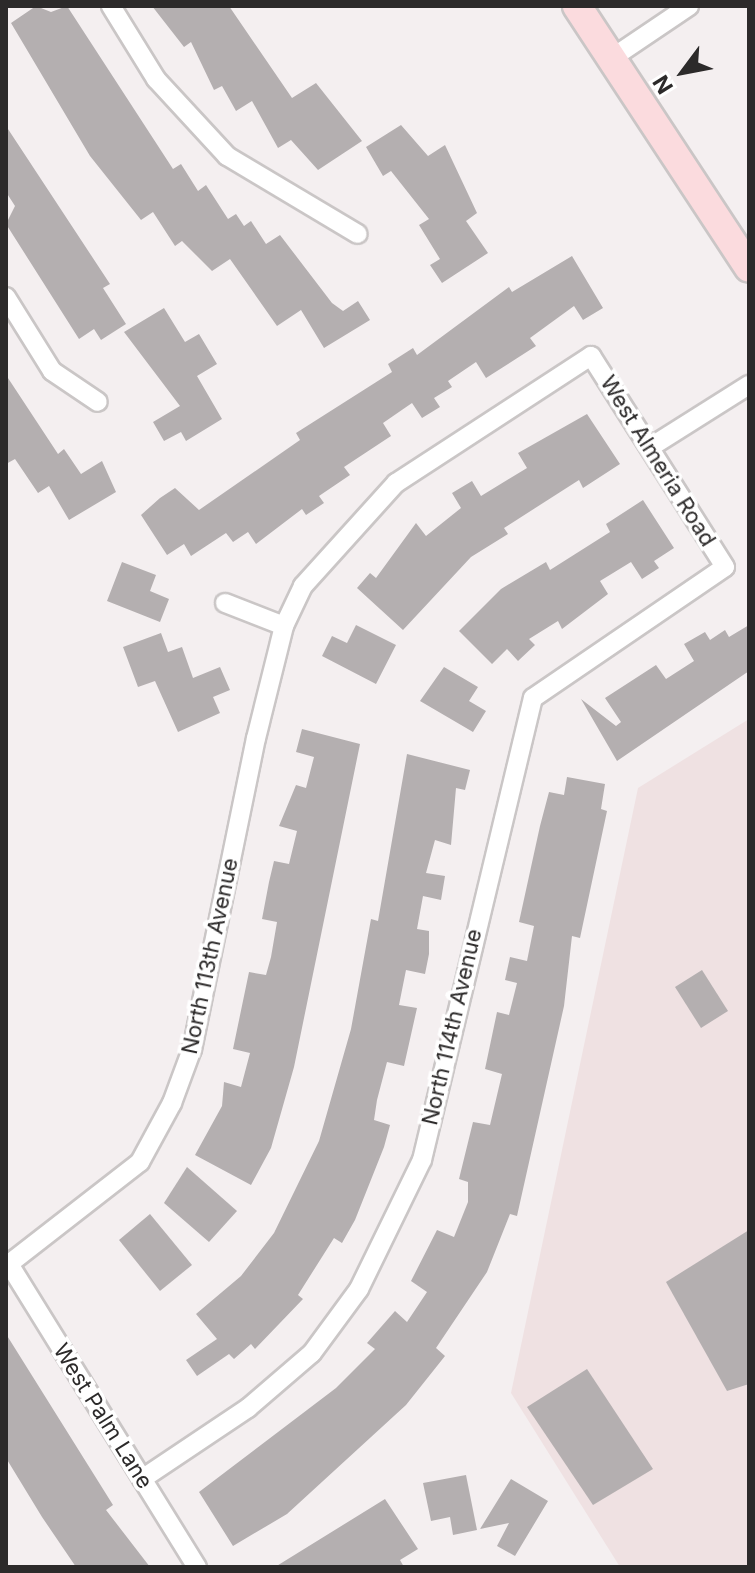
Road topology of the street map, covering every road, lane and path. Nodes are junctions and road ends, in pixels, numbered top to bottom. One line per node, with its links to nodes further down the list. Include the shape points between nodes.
1 (111, 6): 5 (street, via 156,79 227,156)
2 (577, 6): 4 (main road)
3 (689, 6): 4 (street)
4 (612, 58): 6 (main road)
5 (358, 234)
6 (749, 268)
7 (6, 297): 10 (street, via 52,371)
8 (591, 356): 11 (street, West Almeria Road); 14 (street, North 113th Avenue, via 396,483 338,541)
9 (749, 385): 11 (street)
10 (98, 402)
11 (652, 446): 12 (street, West Almeria Road)
12 (725, 567): 16 (street, North 114th Avenue, via 533,698 422,1160 359,1289 312,1353 248,1408)
13 (225, 603): 14 (street)
14 (284, 626): 15 (street, North 113th Avenue, via 192,1049 172,1103 140,1162)
15 (9, 1264): 16 (street, West Palm Lane)
16 (142, 1479): 17 (street, West Palm Lane)
17 (197, 1567)

